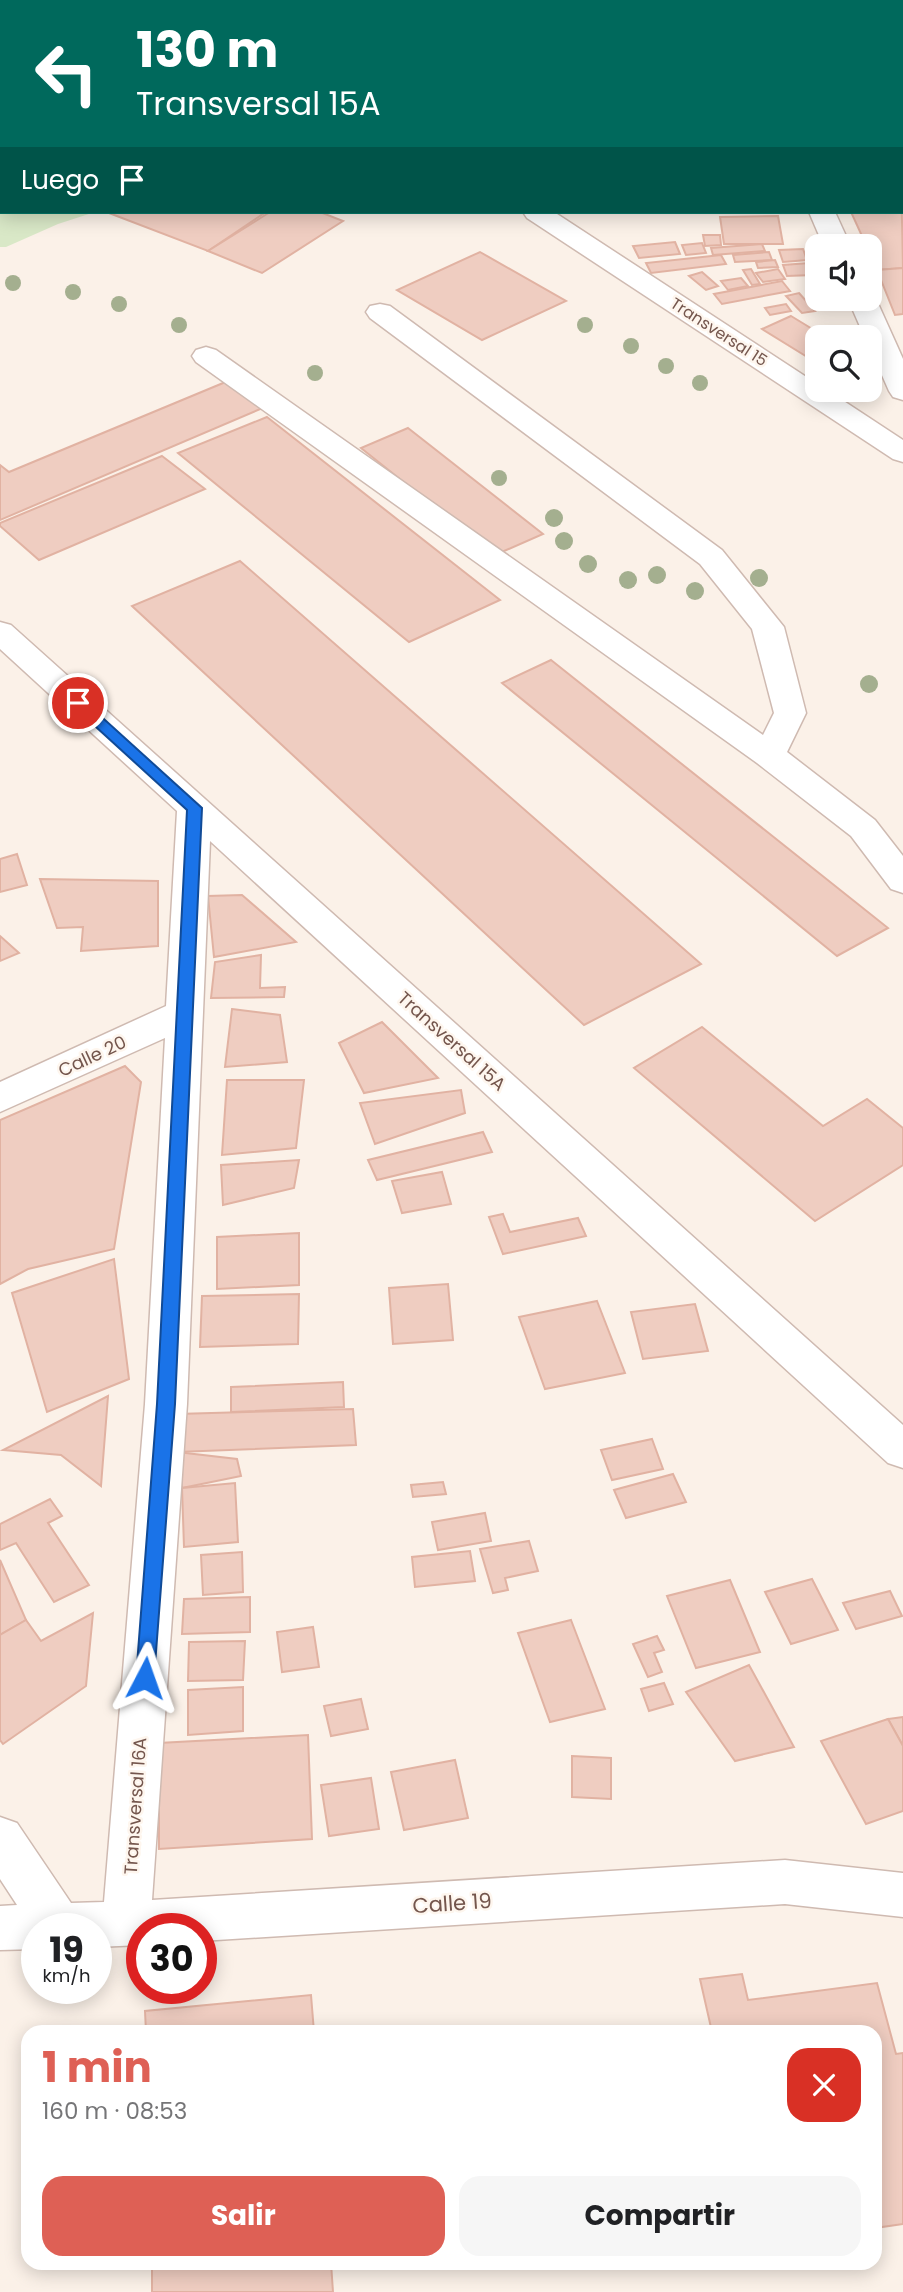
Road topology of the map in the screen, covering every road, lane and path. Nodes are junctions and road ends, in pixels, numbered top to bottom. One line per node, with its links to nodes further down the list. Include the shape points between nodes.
1 (539, 214): 8 (street, Transversal 15)
2 (823, 214): 3 (street)
3 (832, 234)
4 (867, 311): 7 (street)
5 (380, 312): 10 (street, via 711,557 768,628 790,713)
6 (206, 356): 10 (street)
7 (903, 391)
8 (903, 453)
9 (0, 632): 11 (street, Transversal 15A)
10 (769, 755): 12 (street, via 863,828)
11 (194, 808): 13 (street, Transversal 16A); 15 (street, Transversal 15A)
12 (903, 881)
13 (185, 1013): 14 (street, Calle 20); 19 (street, Transversal 16A, via 166,1404)
14 (0, 1098)
15 (903, 1451)
16 (0, 1838): 18 (street)
17 (903, 1895): 20 (street, Calle 19, via 785,1882)
18 (50, 1913)
19 (127, 1913)
20 (217, 1918)
21 (126, 1924): 22 (street, Calle 19)
22 (112, 1925)
23 (0, 1928): 24 (street, Calle 19)
24 (21, 1928)

